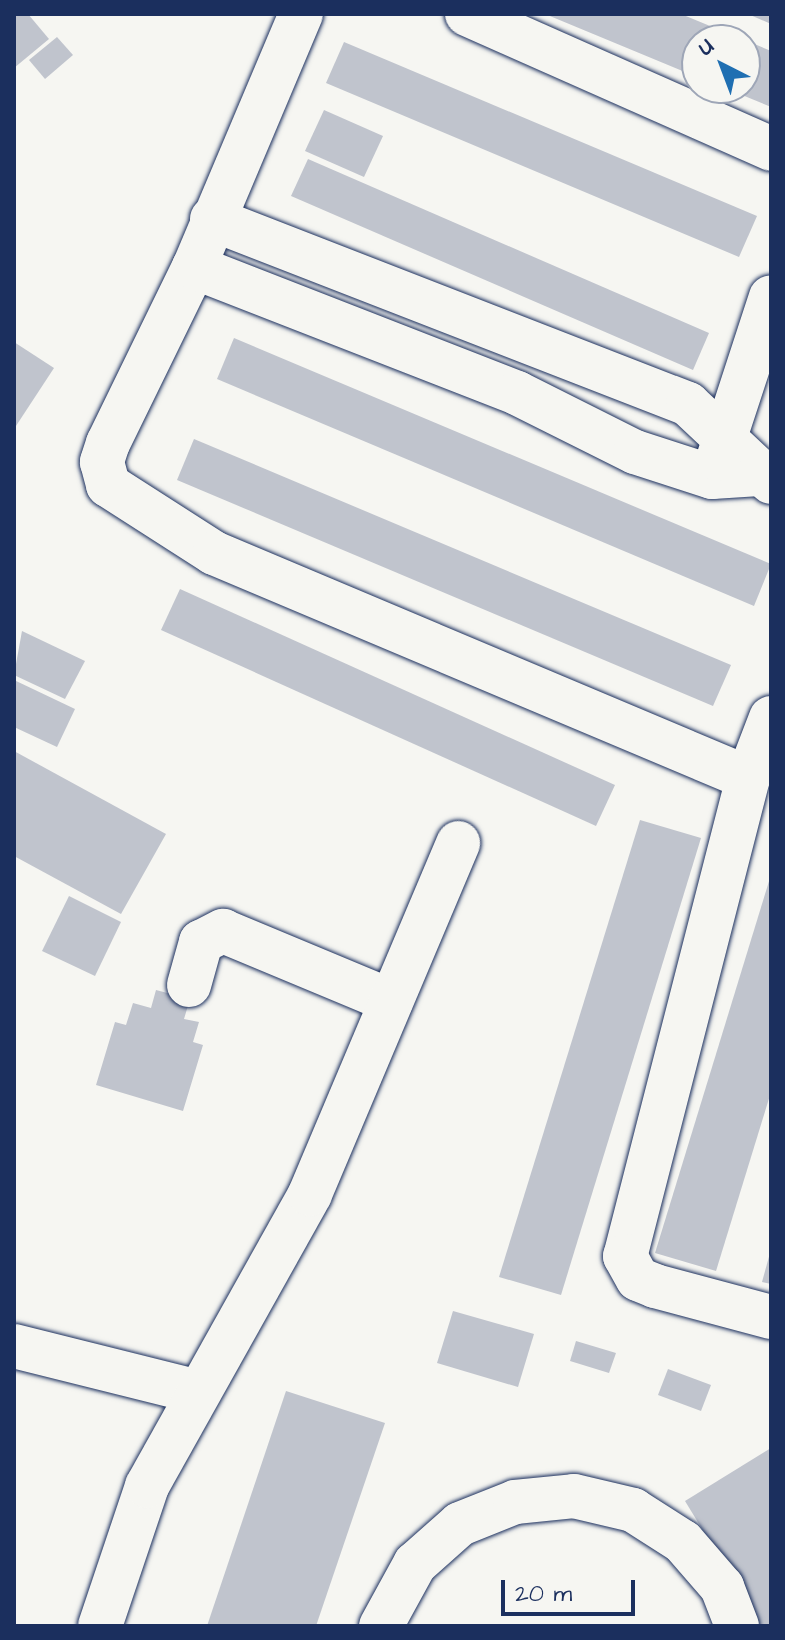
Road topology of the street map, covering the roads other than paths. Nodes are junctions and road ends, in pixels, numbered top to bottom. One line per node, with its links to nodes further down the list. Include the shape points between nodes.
1 (301, 14): 4 (street)
2 (467, 14): 3 (street)
3 (771, 149)
4 (212, 219): 5 (street); 7 (street, via 666,394)
5 (194, 267): 8 (street, via 517,393 635,452); 11 (street, via 108,443 103,473 115,494 214,553)
6 (771, 297): 7 (street)
7 (726, 434): 8 (street); 9 (street)
8 (712, 477): 9 (street)
9 (765, 478)
10 (771, 718): 11 (street)
11 (748, 778): 15 (street, via 625,1256 638,1279)
12 (458, 843): 14 (street)
13 (189, 985): 14 (street, via 201,942 223,931)
14 (391, 1001): 17 (street, via 304,1205)
15 (771, 1317)
16 (14, 1346): 17 (street)
17 (195, 1391): 18 (street, via 127,1535)
18 (100, 1626)
19 (381, 1626): 20 (street, via 415,1564 460,1524 515,1502 574,1496 633,1510 683,1542 722,1587)
20 (737, 1626)

